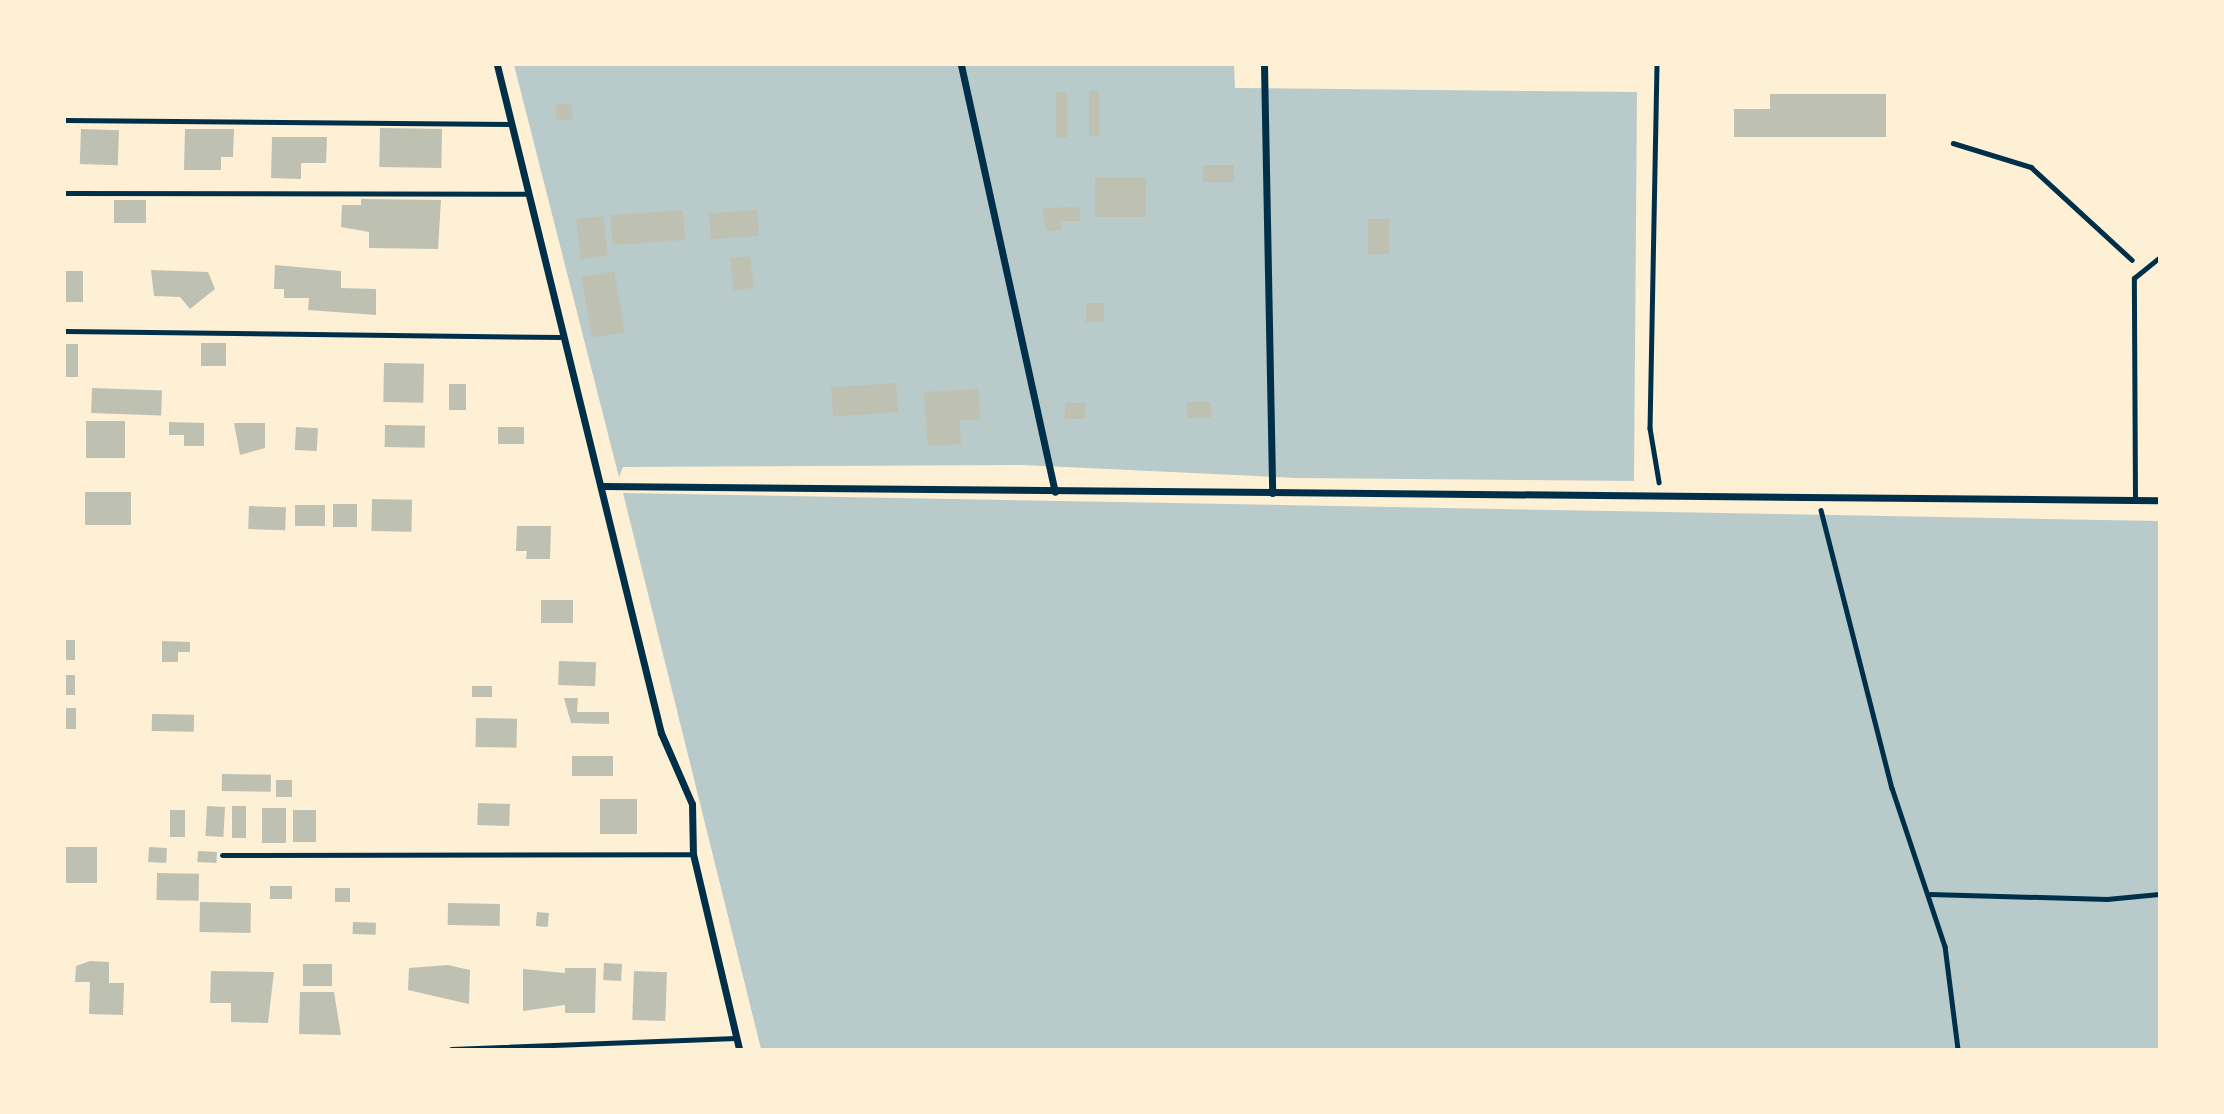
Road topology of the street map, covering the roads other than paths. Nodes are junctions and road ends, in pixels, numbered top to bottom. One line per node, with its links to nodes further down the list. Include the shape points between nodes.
1 (497, 65): 5 (street)
2 (961, 65): 12 (street)
3 (1264, 65): 13 (street)
4 (65, 120): 5 (lane)
5 (512, 124): 7 (street)
6 (65, 192): 7 (lane)
7 (528, 194): 10 (street)
8 (2159, 258): 14 (lane, via 2134,278)
9 (65, 331): 10 (lane)
10 (559, 337): 11 (street)
11 (602, 486): 12 (street); 16 (street, via 661,733 692,804)
12 (1055, 492): 13 (street)
13 (1272, 494): 14 (street)
14 (2135, 499): 15 (street)
15 (2159, 499)
16 (693, 854): 17 (lane); 18 (street)
17 (222, 855)
18 (736, 1038): 19 (lane); 20 (street)
19 (451, 1049)
20 (739, 1049)

